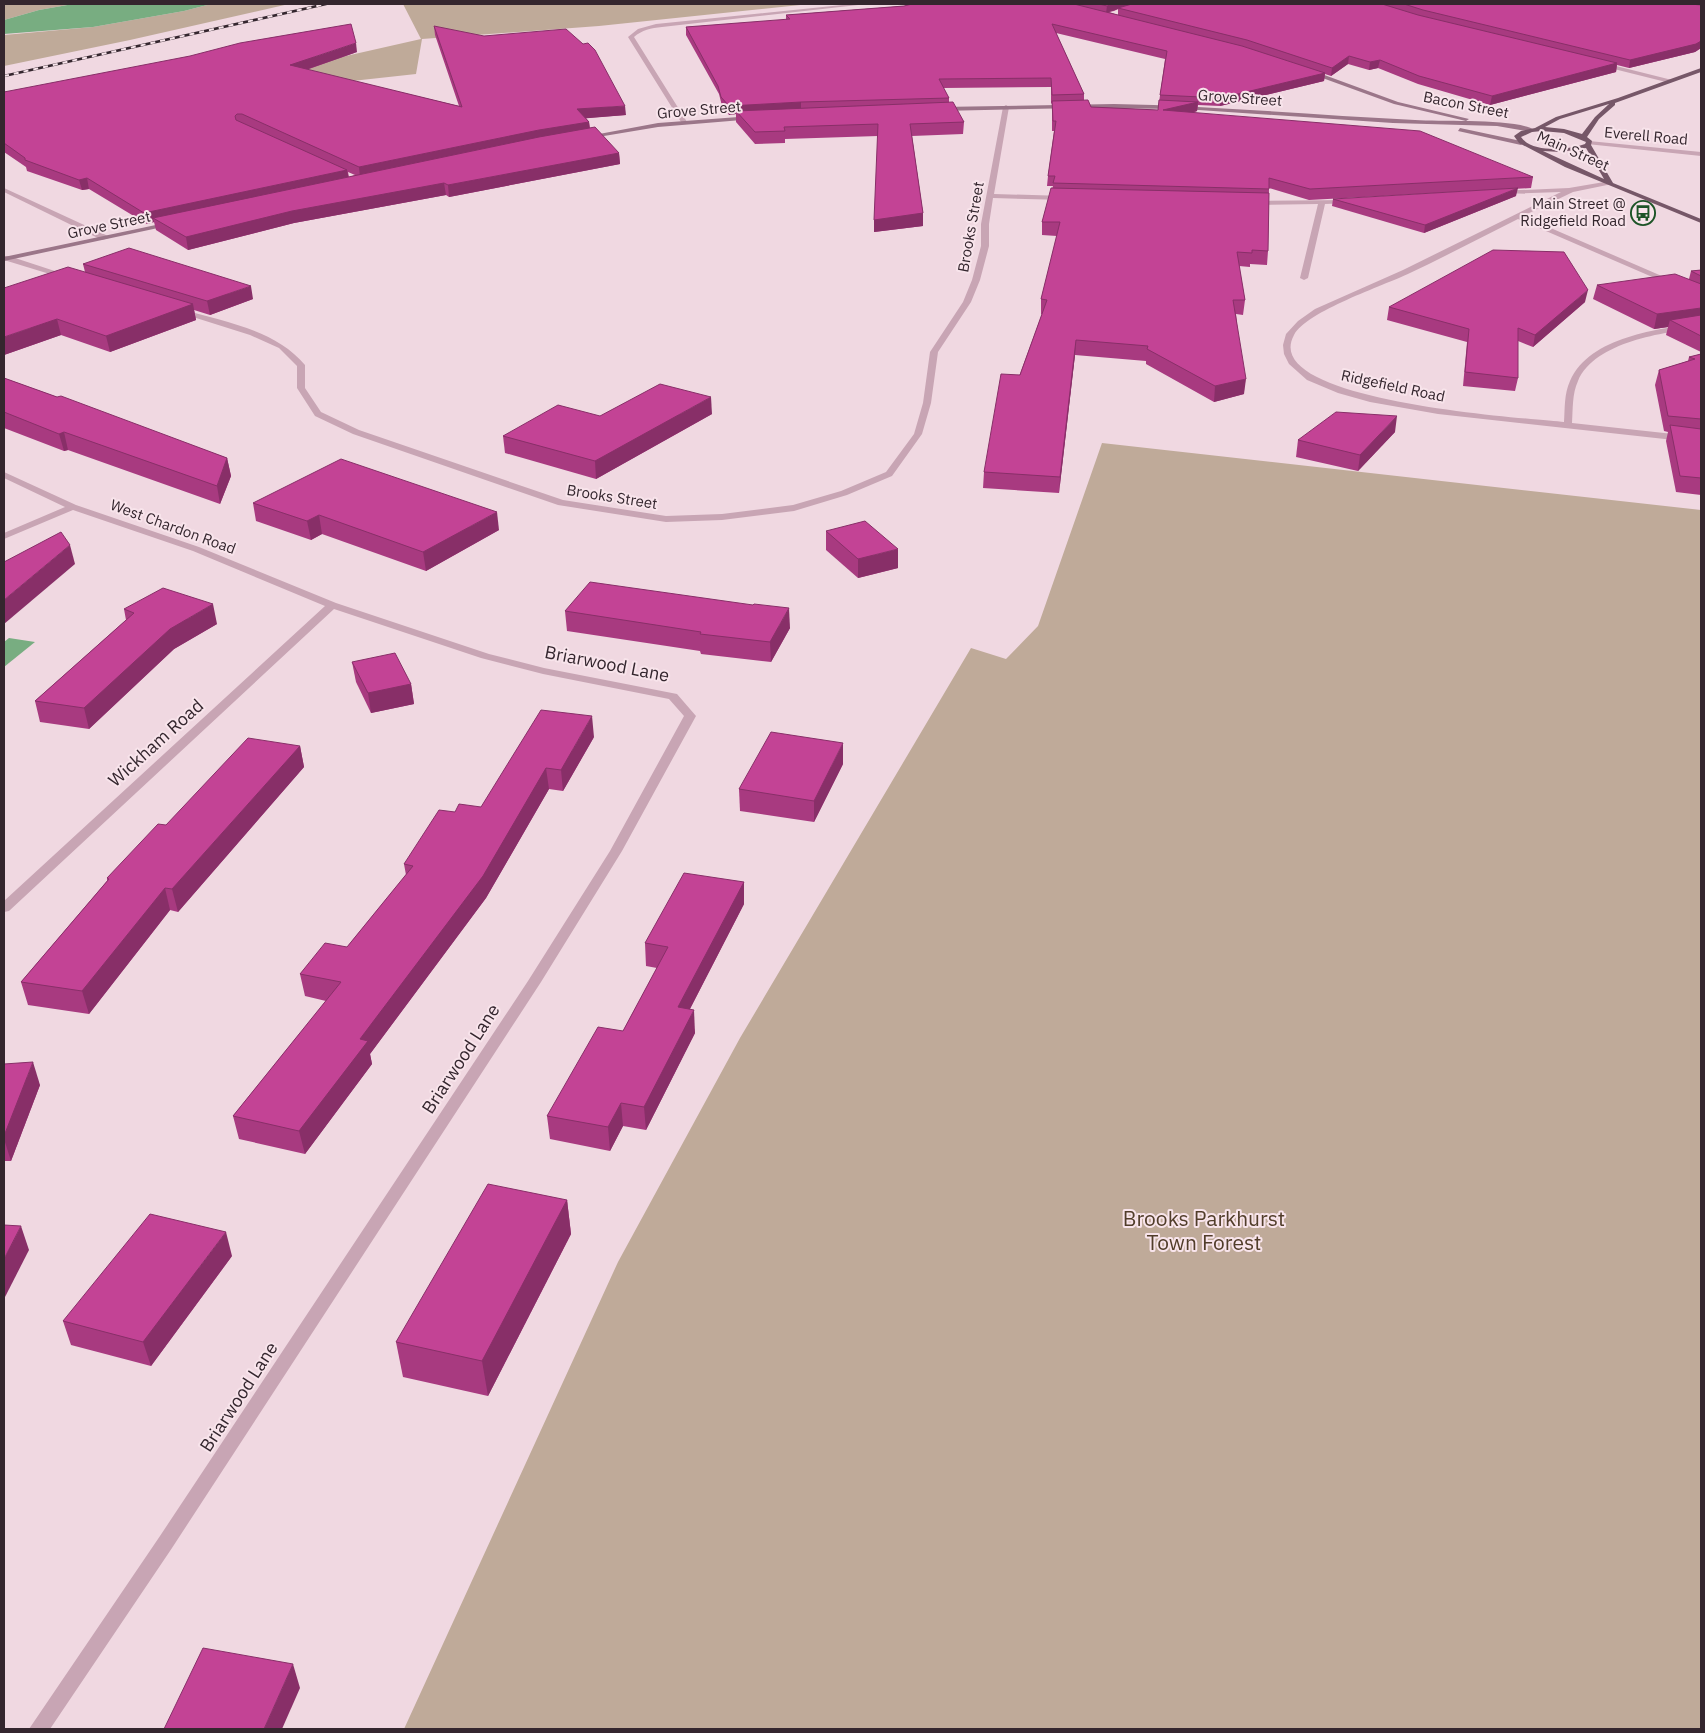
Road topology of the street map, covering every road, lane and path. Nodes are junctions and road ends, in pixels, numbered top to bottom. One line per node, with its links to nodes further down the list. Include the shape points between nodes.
1 (864, 4): 11 (street, via 673,24 635,32 631,37)
2 (1593, 62): 5 (street)
3 (1297, 68): 7 (street, Bacon Street)
4 (1701, 70): 5 (main road, Main Street)
5 (1670, 81): 6 (main road, Main Street)
6 (1620, 99): 14 (main road, Main Street, via 1558,118); 15 (main road, Main Street, via 1596,118)
7 (1396, 103): 12 (street, Bacon Street); 13 (street, Bacon Street)
8 (1006, 106): 9 (street, Grove Street); 13 (street, Grove Street, via 1184,107); 24 (street, Brooks Street)
9 (931, 109)
10 (757, 118): 11 (street, Grove Street)
11 (684, 122): 16 (street, Grove Street)
12 (1498, 124): 13 (street, Grove Street); 14 (street, Bacon Street)
13 (1444, 125): 17 (street, Bacon Street)
14 (1533, 130): 15 (main road, via 1561,131); 17 (main road, Main Street, via 1517,136)
15 (1583, 137): 18 (main road, Main Street)
16 (578, 138)
17 (1523, 143): 18 (main road, via 1557,150 1576,149); 20 (main road, Main Street, via 1557,162)
18 (1589, 144): 19 (street, Everell Road); 20 (main road, Main Street)
19 (1701, 154)
20 (1610, 183): 22 (street, Ridgefield Road); 30 (main road, Main Street)
21 (4, 190): 32 (street)
22 (1571, 190): 23 (street); 29 (street, Ridgefield Road)
23 (1489, 192)
24 (990, 196): 25 (street); 37 (street, Brooks Street, via 985,246 974,287 934,352 928,403 918,434 889,474 794,508 722,517 666,519 561,503 356,432 318,414 301,388 301,365 282,346 253,333)
25 (1069, 198)
26 (1354, 202): 28 (street)
27 (1246, 203): 28 (street)
28 (1322, 203): 34 (street)
29 (1519, 217): 36 (street); 39 (street, Ridgefield Road, via 1318,311 1290,334 1288,354 1293,364 1310,378 1370,399)
30 (1701, 221)
31 (173, 224): 32 (street, Grove Street)
32 (105, 238): 33 (street, Grove Street)
33 (5, 258): 35 (street)
34 (1304, 278)
35 (77, 279)
36 (1701, 296)
37 (168, 307)
38 (1701, 325): 39 (street, via 1642,335 1598,353 1573,383)
39 (1568, 425): 40 (street, Ridgefield Road)
40 (1701, 440)
41 (4, 475): 42 (street, West Chardon Road)
42 (72, 507): 43 (street); 44 (street, West Chardon Road, via 196,549)
43 (4, 536)
44 (332, 605): 45 (street, Wickham Road); 46 (street, Briarwood Lane, via 485,656 543,671 673,696 690,716 616,851 534,982 166,1542)
45 (4, 908)
46 (39, 1729)

